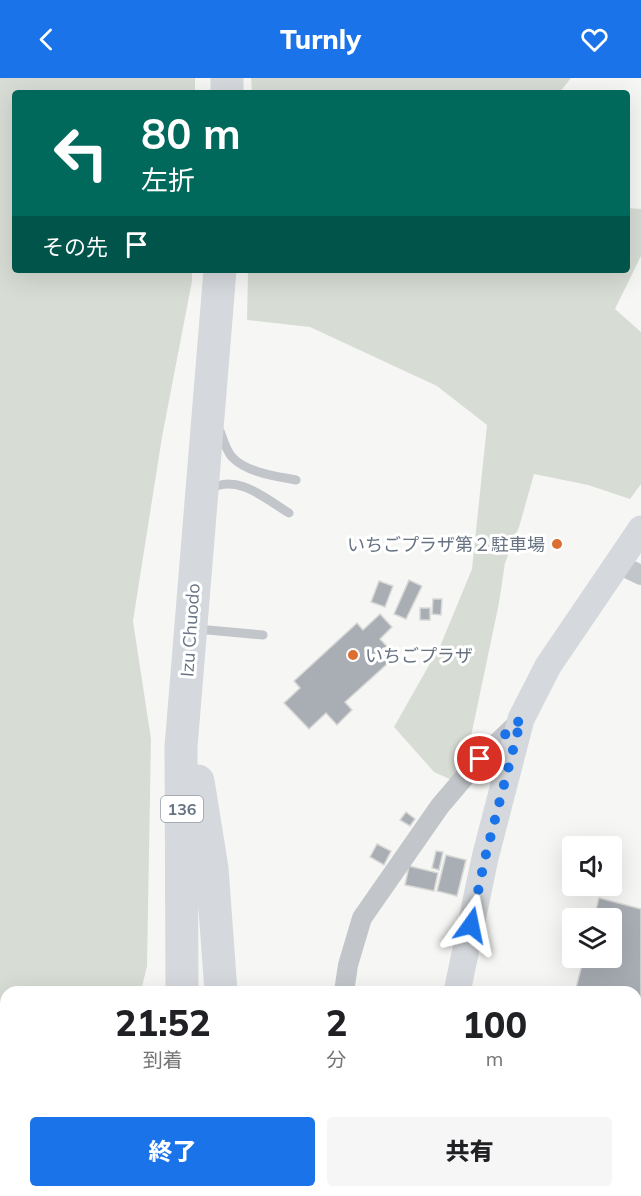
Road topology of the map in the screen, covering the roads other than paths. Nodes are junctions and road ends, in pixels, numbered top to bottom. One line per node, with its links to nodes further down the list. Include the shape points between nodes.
1 (220, 273): 10 (highway, Izu Chuodo / 136)
2 (230, 273): 3 (highway, Izu Chuodo / 136)
3 (220, 431): 4 (lane, via 232,457 246,467); 5 (highway, Izu Chuodo / 136)
4 (296, 480)
5 (216, 486): 6 (lane, via 244,486); 10 (highway, Izu Chuodo / 136)
6 (289, 513)
7 (641, 529): 8 (main road)
8 (616, 563): 9 (street); 12 (main road, via 548,666)
9 (641, 574)
10 (196, 623): 11 (lane); 13 (highway, Izu Chuodo / 136)
11 (263, 635)
12 (521, 719): 18 (street, via 440,806 362,918); 19 (main road, via 485,858)
13 (189, 758): 14 (highway, via 169,957); 15 (highway, Izu Chuodo / 136); 16 (highway, Izu Chuodo / 136); 17 (highway, via 212,868)
14 (162, 986)
15 (182, 986)
16 (192, 986)
17 (221, 986)
18 (345, 986)
19 (458, 986)

